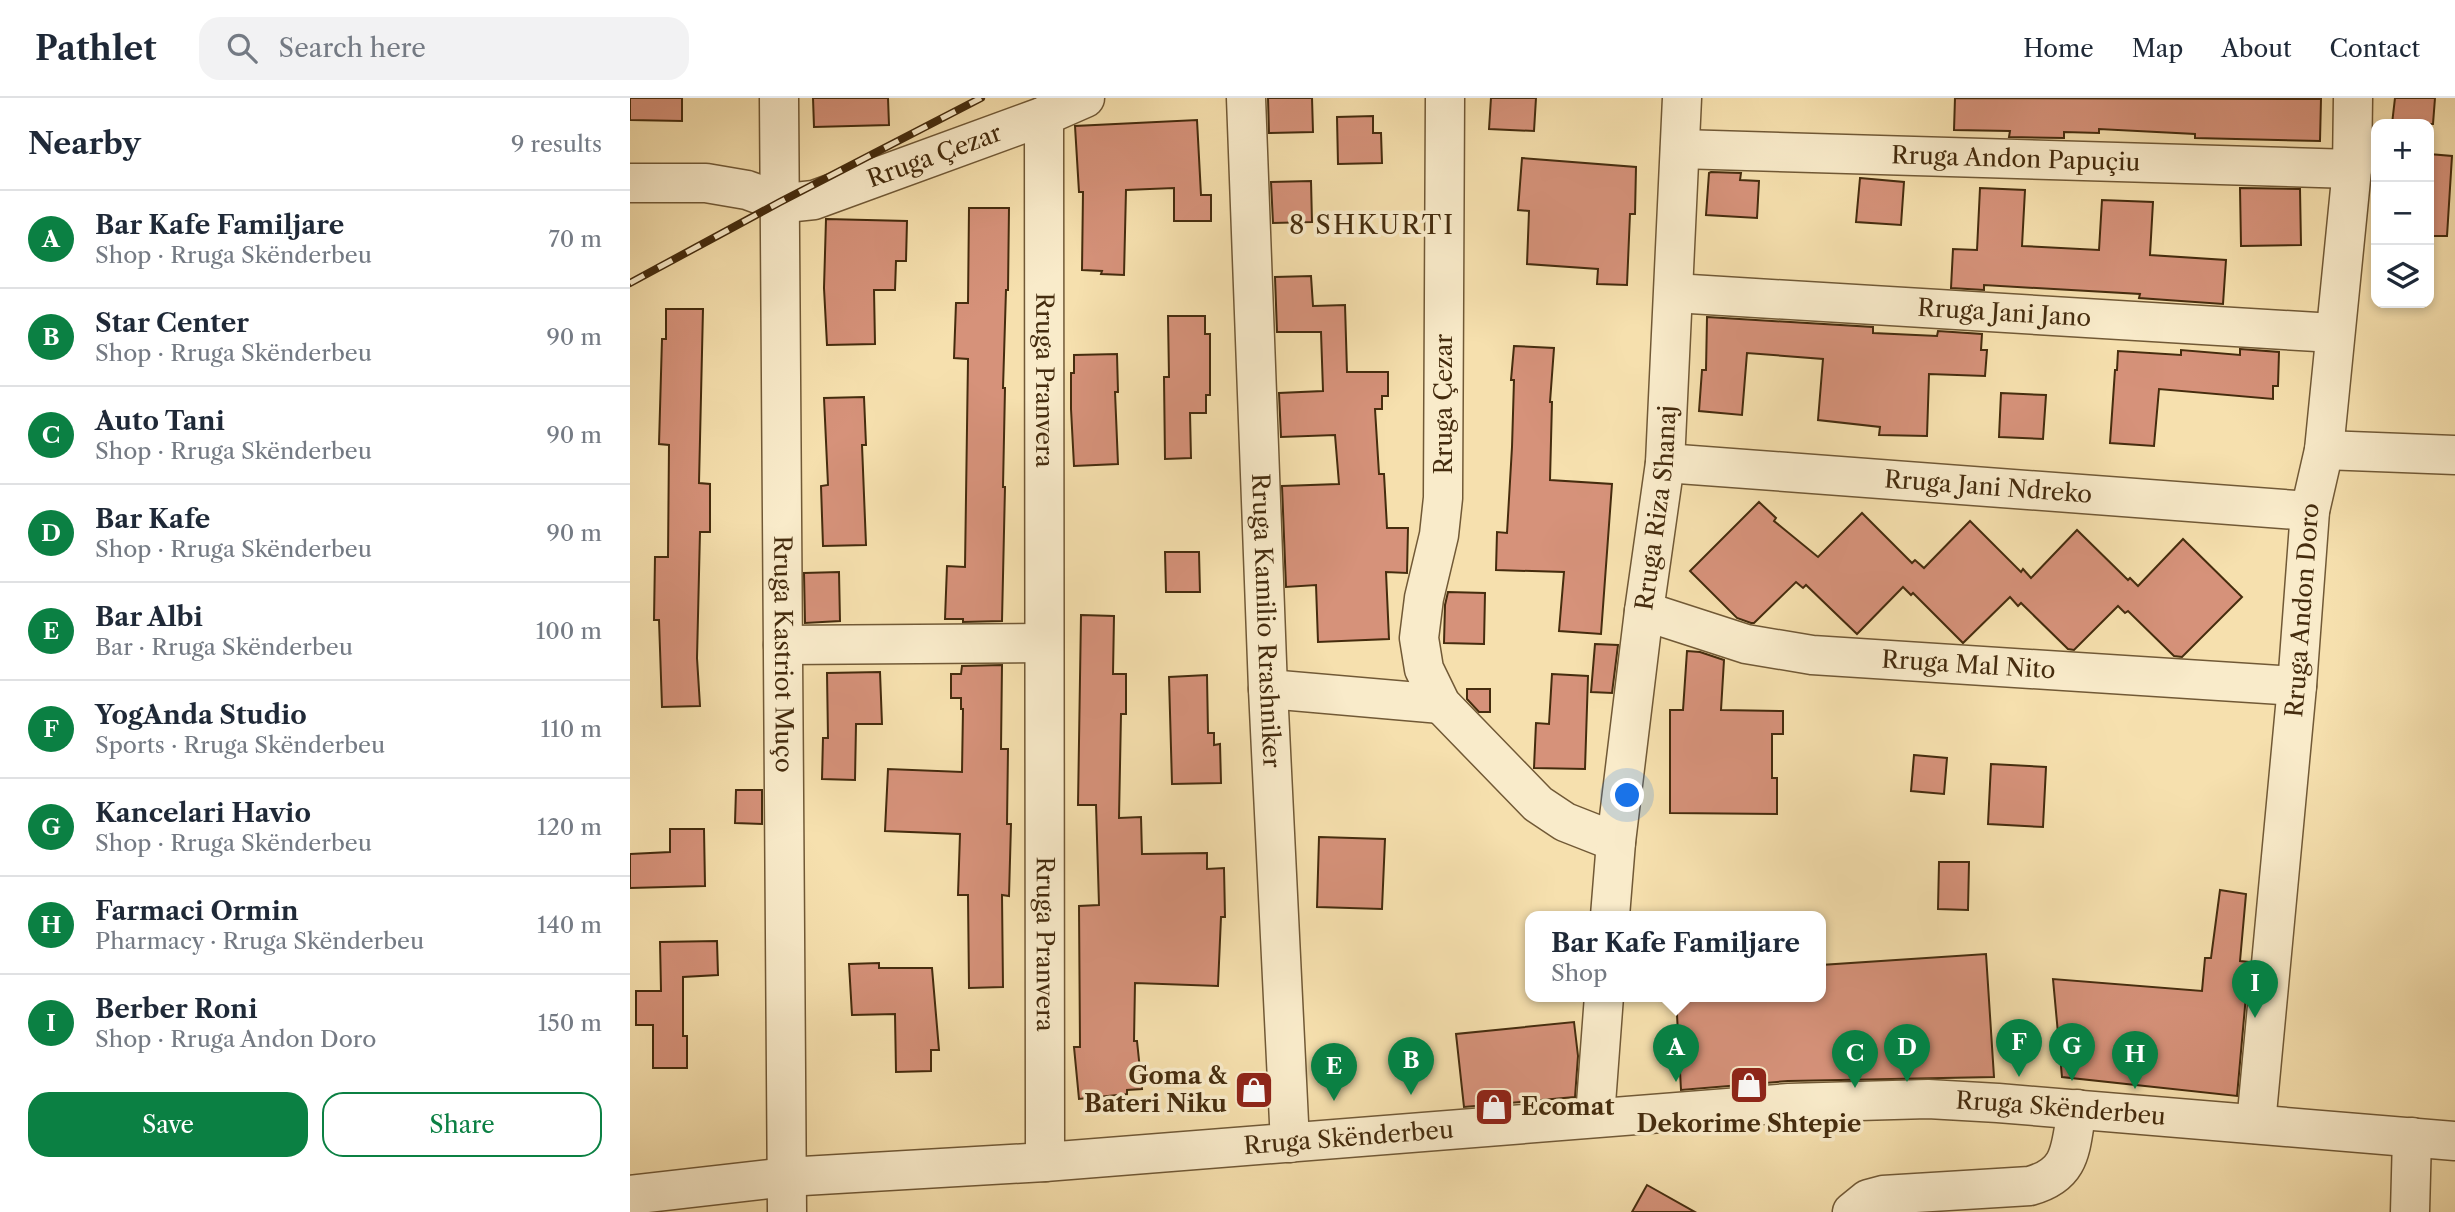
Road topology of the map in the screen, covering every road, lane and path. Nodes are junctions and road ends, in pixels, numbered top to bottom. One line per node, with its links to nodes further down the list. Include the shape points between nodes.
1 (779, 98): 11 (street, Rruga Kastriot Muço)
2 (1085, 98): 7 (street, Rruga Çezar)
3 (1246, 98): 22 (street, Rruga Kamilio Rrashniker)
4 (1446, 98): 23 (street, Rruga Çezar, via 1443,498 1419,638 1424,669)
5 (1682, 98): 8 (street, Rruga Riza Shanaj)
6 (2353, 98): 9 (street, Rruga Andon Doro)
7 (1044, 116): 11 (street, Rruga Çezar, via 832,195); 19 (street, Rruga Pranvera)
8 (1681, 149): 9 (street, Rruga Andon Papuçiu); 12 (street, Rruga Riza Shanaj)
9 (2352, 169): 13 (street, Rruga Andon Doro)
10 (630, 183): 11 (street, via 706,183)
11 (780, 201): 20 (street, Rruga Kastriot Muço)
12 (1674, 292): 13 (street, Rruga Jani Jano); 16 (street, Rruga Riza Shanaj)
13 (2334, 333): 14 (street, Rruga Andon Doro)
14 (2323, 450): 15 (street); 17 (street, Rruga Andon Doro)
15 (2455, 456)
16 (1665, 463): 17 (street, Rruga Jani Ndreko); 18 (street, Rruga Riza Shanaj)
17 (2310, 511): 21 (street, Rruga Andon Doro)
18 (1644, 611): 21 (street, Rruga Mal Nito, via 1746,644 1812,655); 24 (street, Rruga Riza Shanaj)
19 (1043, 643): 20 (street); 33 (street, Rruga Pranvera)
20 (783, 646): 35 (street, Rruga Kastriot Muço)
21 (2297, 686): 29 (street, Rruga Andon Doro)
22 (1268, 689): 23 (street); 32 (street, Rruga Kamilio Rrashniker)
23 (1441, 704): 24 (street, Rruga Çezar, via 1538,804 1565,822)
24 (1616, 842): 25 (street, Rruga Riza Shanaj)
25 (1610, 911)
26 (1604, 1002): 28 (street)
27 (2077, 1109): 28 (street, Rruga Skënderbeu, via 1860,1099); 29 (street, Rruga Skënderbeu); 36 (street, via 2070,1152 2048,1181 1883,1195 1868,1199)
28 (1595, 1117): 32 (street, Rruga Skënderbeu)
29 (2256, 1124): 30 (street, Rruga Skënderbeu)
30 (2412, 1137): 31 (street, Rruga Skënderbeu); 37 (street)
31 (2455, 1140)
32 (1290, 1143): 33 (street, Rruga Skënderbeu)
33 (1045, 1162): 35 (street, Rruga Skënderbeu)
34 (630, 1195): 35 (street, Rruga Skënderbeu)
35 (787, 1195)
36 (1852, 1212)
37 (2410, 1212)

